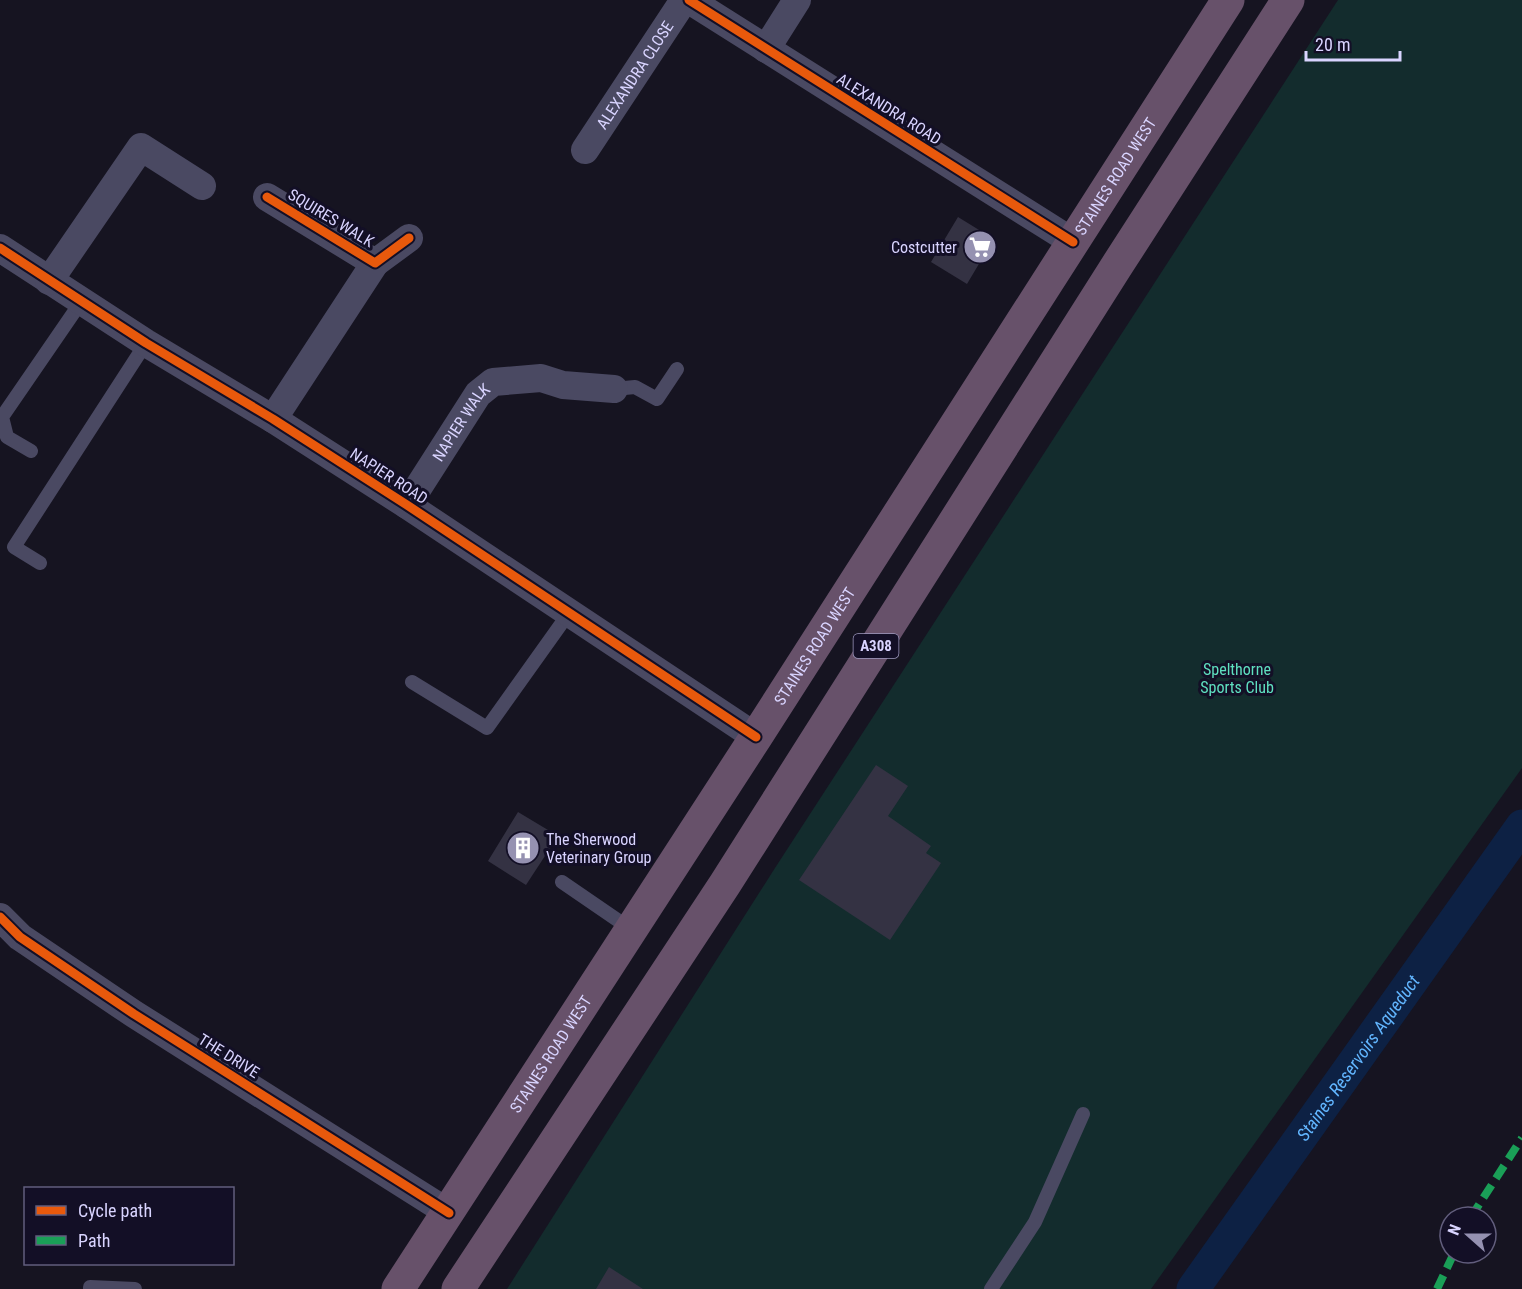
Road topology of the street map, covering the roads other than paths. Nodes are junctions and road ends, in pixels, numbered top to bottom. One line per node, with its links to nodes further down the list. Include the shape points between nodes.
1 (684, 0): 7 (street, ALEXANDRA CLOSE)
2 (689, 0): 6 (street, ALEXANDRA ROAD)
3 (797, 0): 6 (street)
4 (1228, 0): 11 (highway, STAINES ROAD WEST)
5 (1288, 0): 34 (highway, A308, via 725,884)
6 (766, 49): 11 (street, ALEXANDRA ROAD)
7 (585, 150)
8 (202, 186): 14 (street, via 141,147)
9 (267, 197): 13 (street, SQUIRES WALK)
10 (409, 238): 13 (street, SQUIRES WALK)
11 (1074, 242): 25 (highway, STAINES ROAD WEST)
12 (0, 248): 14 (street, NAPIER ROAD)
13 (375, 263): 19 (street, SQUIRES WALK)
14 (49, 281): 15 (street, NAPIER ROAD)
15 (81, 302): 16 (street, NAPIER ROAD); 20 (lane, via 2,417 7,437)
16 (146, 343): 19 (street, NAPIER ROAD); 22 (lane, via 14,547)
17 (677, 369): 18 (lane, via 657,399 635,387)
18 (614, 389): 21 (street, NAPIER WALK, via 541,378 493,382 478,394)
19 (273, 419): 21 (street, NAPIER ROAD)
20 (31, 451)
21 (406, 505): 23 (street, NAPIER ROAD)
22 (40, 563)
23 (569, 613): 24 (lane, via 488,728); 25 (street, NAPIER ROAD)
24 (412, 682)
25 (756, 737): 28 (highway, STAINES ROAD WEST)
26 (562, 882): 28 (lane)
27 (0, 917): 30 (street, THE DRIVE, via 20,937 134,1014)
28 (632, 930): 30 (highway, STAINES ROAD WEST)
29 (1083, 1114): 35 (lane, via 1035,1222)
30 (448, 1213): 33 (highway, STAINES ROAD WEST)
31 (90, 1289): 32 (lane)
32 (135, 1289)
33 (398, 1289)
34 (458, 1289)
35 (991, 1289)

